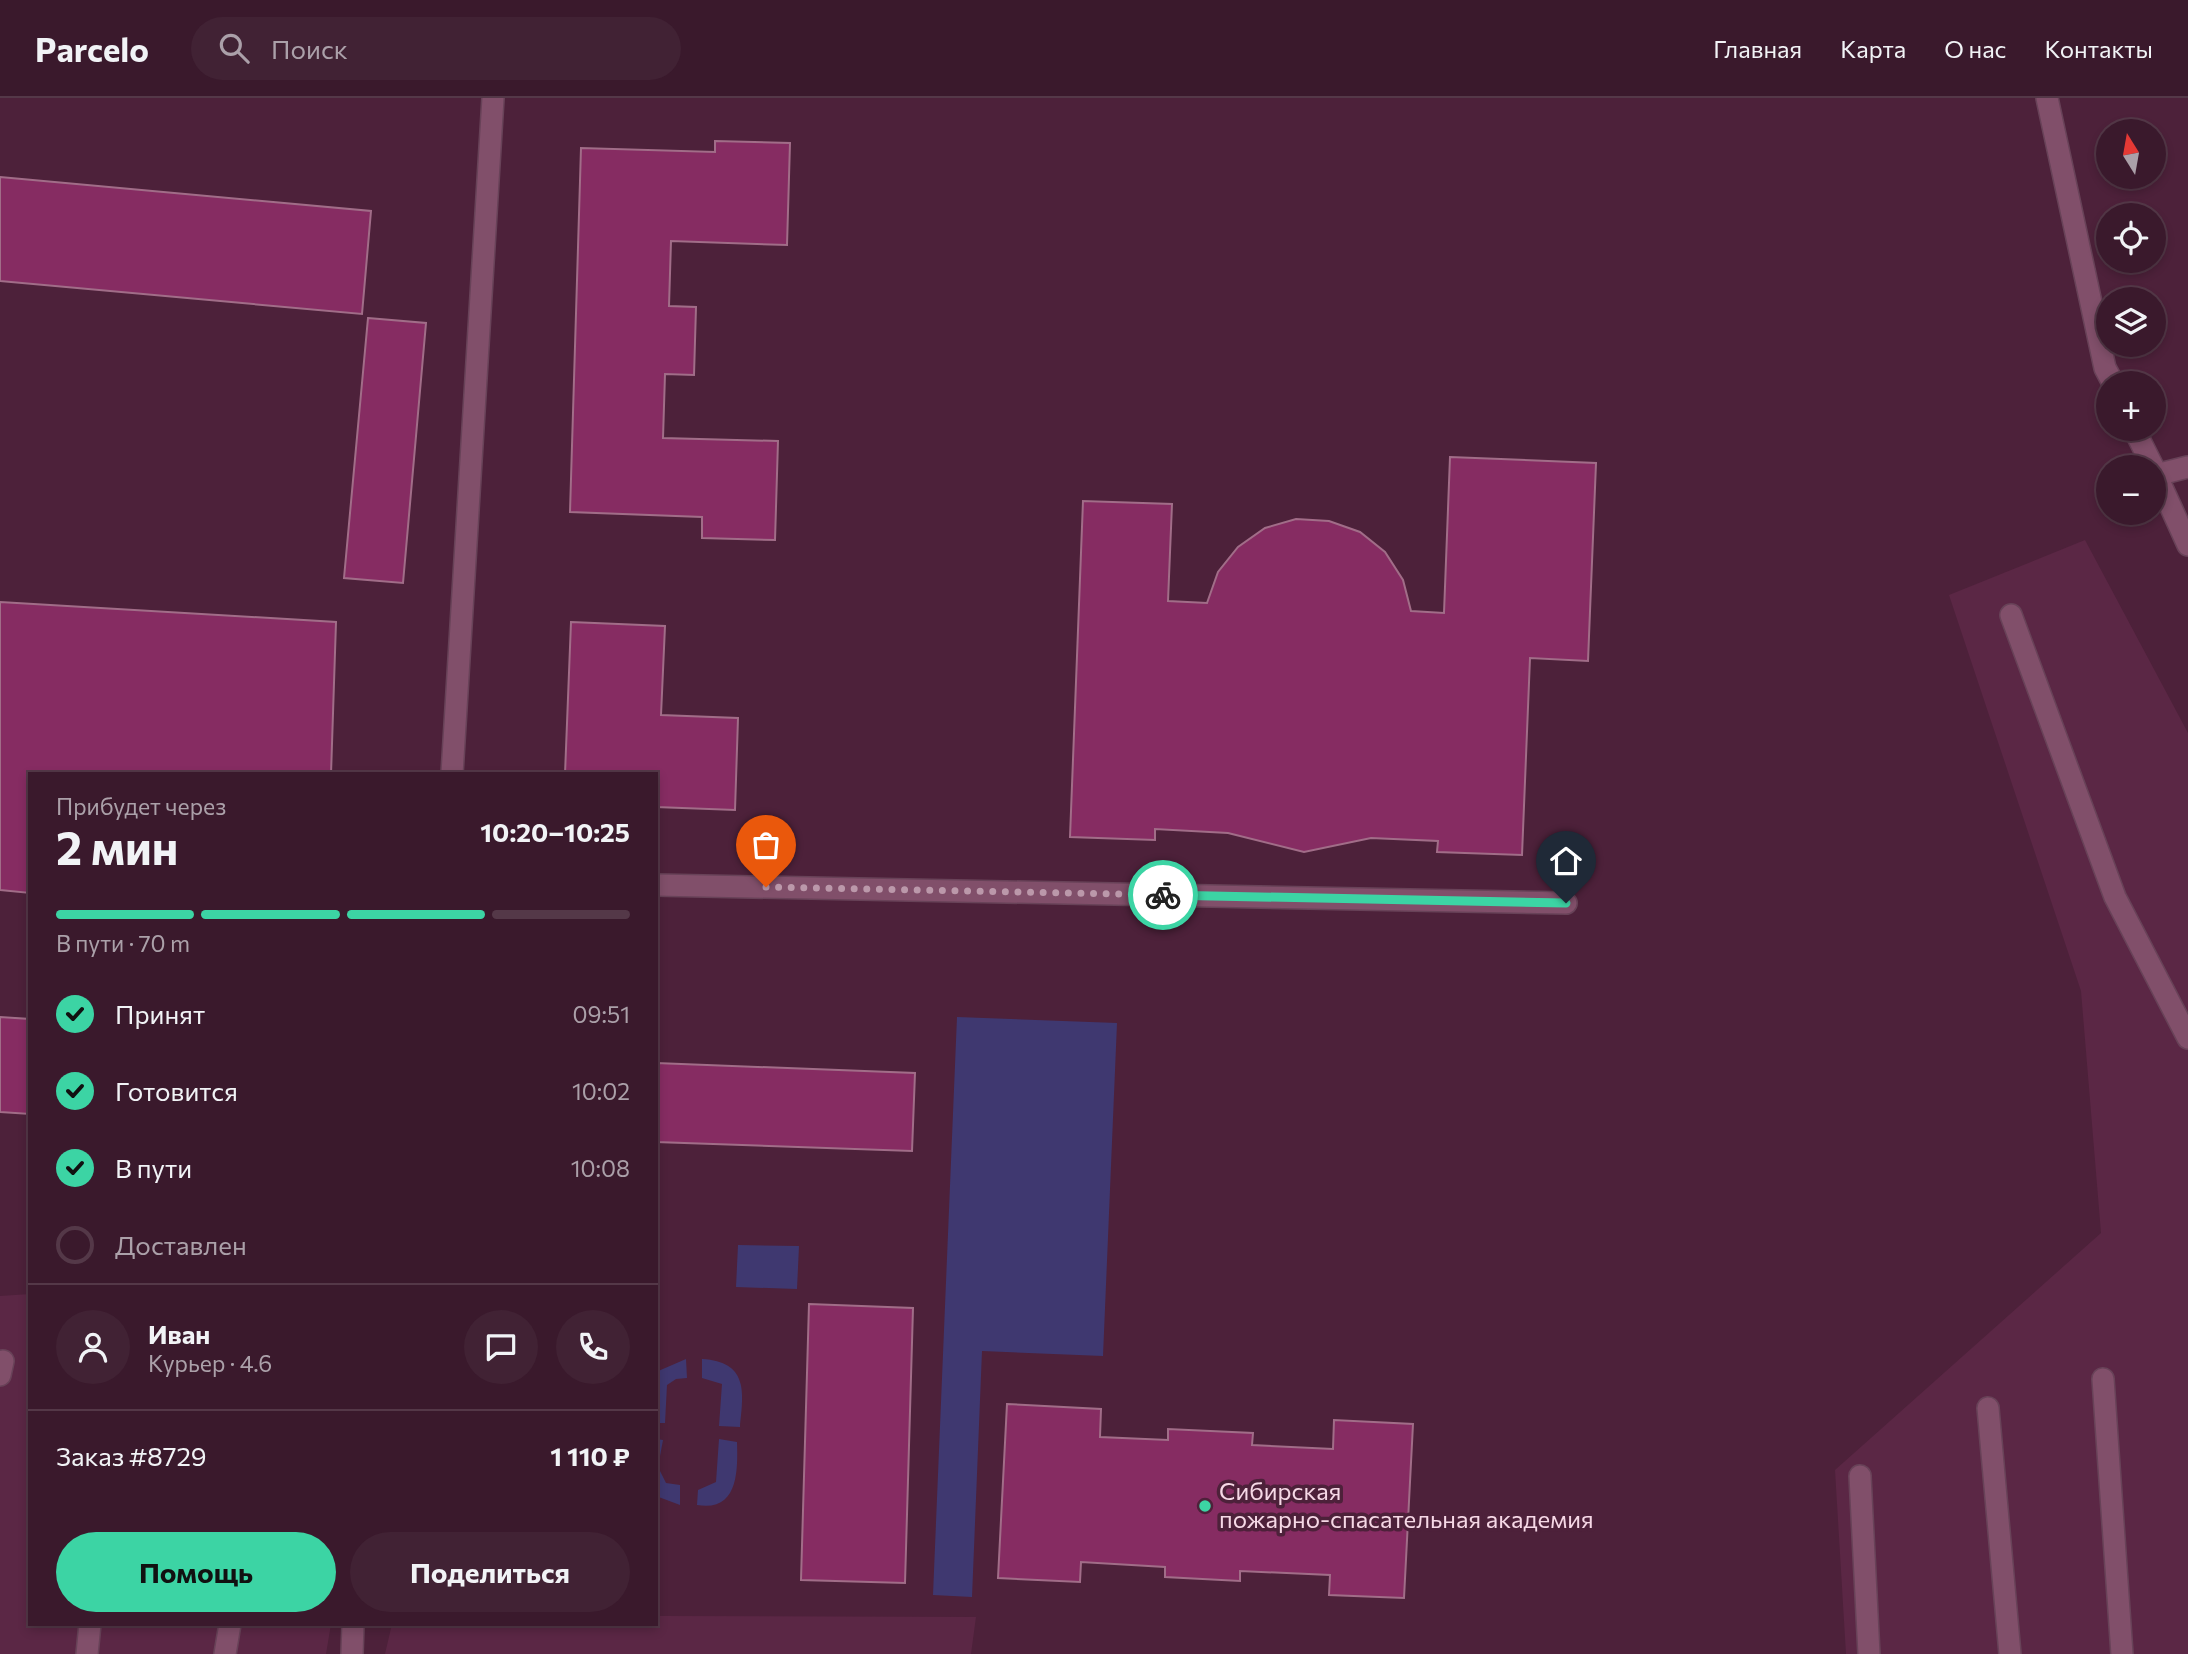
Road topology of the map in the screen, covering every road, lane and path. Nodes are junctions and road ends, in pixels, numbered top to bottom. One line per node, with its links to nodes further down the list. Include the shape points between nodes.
1 (493, 98): 9 (street)
2 (2047, 98): 3 (street)
3 (2107, 371)
4 (2188, 467): 5 (street)
5 (2166, 470)
6 (2166, 497): 7 (street)
7 (2188, 545)
8 (2011, 615): 12 (street, via 2115,897)
9 (452, 772)
10 (658, 885): 11 (street)
11 (1566, 903)
12 (2188, 1038)
13 (2103, 1379): 24 (street)
14 (1988, 1408): 23 (street)
15 (1860, 1476): 22 (street)
16 (90, 1626): 19 (street)
17 (230, 1626): 20 (street)
18 (353, 1626): 21 (street)
19 (87, 1654)
20 (225, 1654)
21 (352, 1654)
22 (1869, 1654)
23 (2010, 1654)
24 (2122, 1654)

